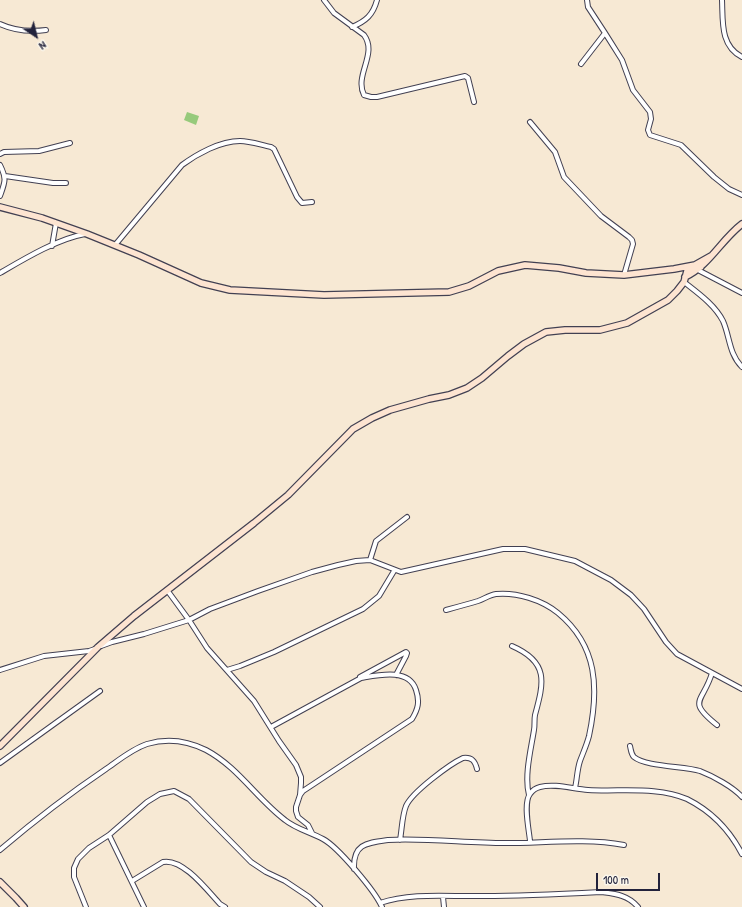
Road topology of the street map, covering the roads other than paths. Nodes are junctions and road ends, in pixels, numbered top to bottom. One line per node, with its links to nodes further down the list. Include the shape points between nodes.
1 (324, 0): 6 (street, via 334,13)
2 (377, 0): 6 (street, via 373,12 365,21)
3 (587, 0): 8 (street, via 588,7)
4 (722, 0): 9 (street, via 723,34 728,46)
5 (0, 24): 7 (street, via 30,32)
6 (352, 27): 11 (street, via 364,35 368,44 367,61 361,80 364,95 377,96 465,76 468,78)
7 (46, 30)
8 (605, 32): 10 (street); 18 (street, via 622,60 633,90 650,112 650,135 681,145 714,177)
9 (742, 57)
10 (581, 64)
11 (474, 102)
12 (530, 122): 30 (street, via 555,152 564,177 601,216 632,240)
13 (70, 143): 14 (street, via 39,151)
14 (0, 154)
15 (0, 165): 16 (street)
16 (5, 176): 17 (street); 19 (street)
17 (66, 183)
18 (742, 195)
19 (0, 196)
20 (312, 202): 25 (street, via 302,203 297,197 274,149 240,141 233,142 206,151 182,165)
21 (0, 207): 22 (street)
22 (56, 223): 24 (street); 26 (street)
23 (742, 224): 27 (street, via 707,262)
24 (87, 234): 25 (street); 26 (street, via 76,235)
25 (115, 245): 30 (street, via 200,283 230,290 286,294 449,292 469,286 498,271 525,265)
26 (52, 246): 29 (street)
27 (695, 269): 28 (street); 28 (street); 31 (street); 32 (street)
28 (674, 270): 30 (street)
29 (0, 273)
30 (624, 275)
31 (684, 280): 33 (street, via 714,308 725,327 732,354); 37 (street, via 668,300 627,323 600,330 546,332 524,344 467,388 390,410 362,423 345,435 288,495)
32 (742, 293)
33 (742, 367)
34 (407, 517): 35 (street, via 376,541)
35 (370, 560): 36 (street); 39 (street, via 312,572 210,609)
36 (394, 571): 43 (street, via 379,596 363,609 274,652); 44 (street, via 413,570 513,548 575,561 619,586 644,610 670,648)
37 (167, 590): 39 (street); 41 (street)
38 (446, 610): 55 (street, via 496,594 518,596 535,600 553,609 564,617 574,630 589,654 595,689 589,736)
39 (189, 620): 41 (street); 43 (street, via 206,648)
40 (512, 646): 56 (street, via 531,657 542,677 529,760)
41 (98, 647): 42 (street, via 89,651 44,656); 51 (street)
42 (0, 670)
43 (227, 670): 50 (street, via 254,701)
44 (712, 673): 47 (street); 49 (street, via 699,706)
45 (396, 675): 46 (street, via 361,678); 46 (street, via 408,653 406,652); 57 (street, via 406,678 415,687 419,698 418,710 412,719)
46 (351, 683): 50 (street)
47 (742, 689)
48 (100, 691): 53 (street)
49 (717, 725)
50 (271, 727): 57 (street, via 299,772)
51 (0, 746)
52 (630, 746): 58 (street, via 633,756 637,758 700,771)
53 (0, 763)
54 (477, 769): 61 (street, via 476,762 471,758 463,758 422,787 406,806)
55 (575, 788): 56 (street, via 540,787); 65 (street, via 642,790 668,793 686,799 714,818 727,831)
56 (529, 794): 62 (street, via 526,806)
57 (300, 795): 59 (street, via 296,807 297,814 308,825)
58 (742, 797)
59 (312, 834): 64 (street, via 286,821 239,775 207,751 193,744 161,741 147,744 132,752 72,792); 66 (street, via 333,846)
60 (109, 835): 67 (street); 73 (street, via 89,848 78,859 74,868 74,877); 76 (street, via 147,802 160,794 174,791 189,799 251,862 285,881)
61 (400, 840): 62 (street, via 492,843); 66 (street, via 374,842 360,848 355,853)
62 (530, 841): 63 (street, via 605,841)
63 (624, 844)
64 (0, 850)
65 (742, 854)
66 (354, 869): 71 (street)
67 (132, 880): 70 (street, via 163,862 174,862 189,872); 74 (street)
68 (0, 882): 72 (street)
69 (443, 897): 71 (street, via 398,898); 77 (street); 78 (street, via 601,892 619,894 632,900)
70 (219, 905): 75 (street)
71 (381, 905)
72 (24, 907)
73 (86, 907)
74 (144, 907)
75 (225, 907)
76 (320, 907)
77 (444, 907)
78 (638, 907)

